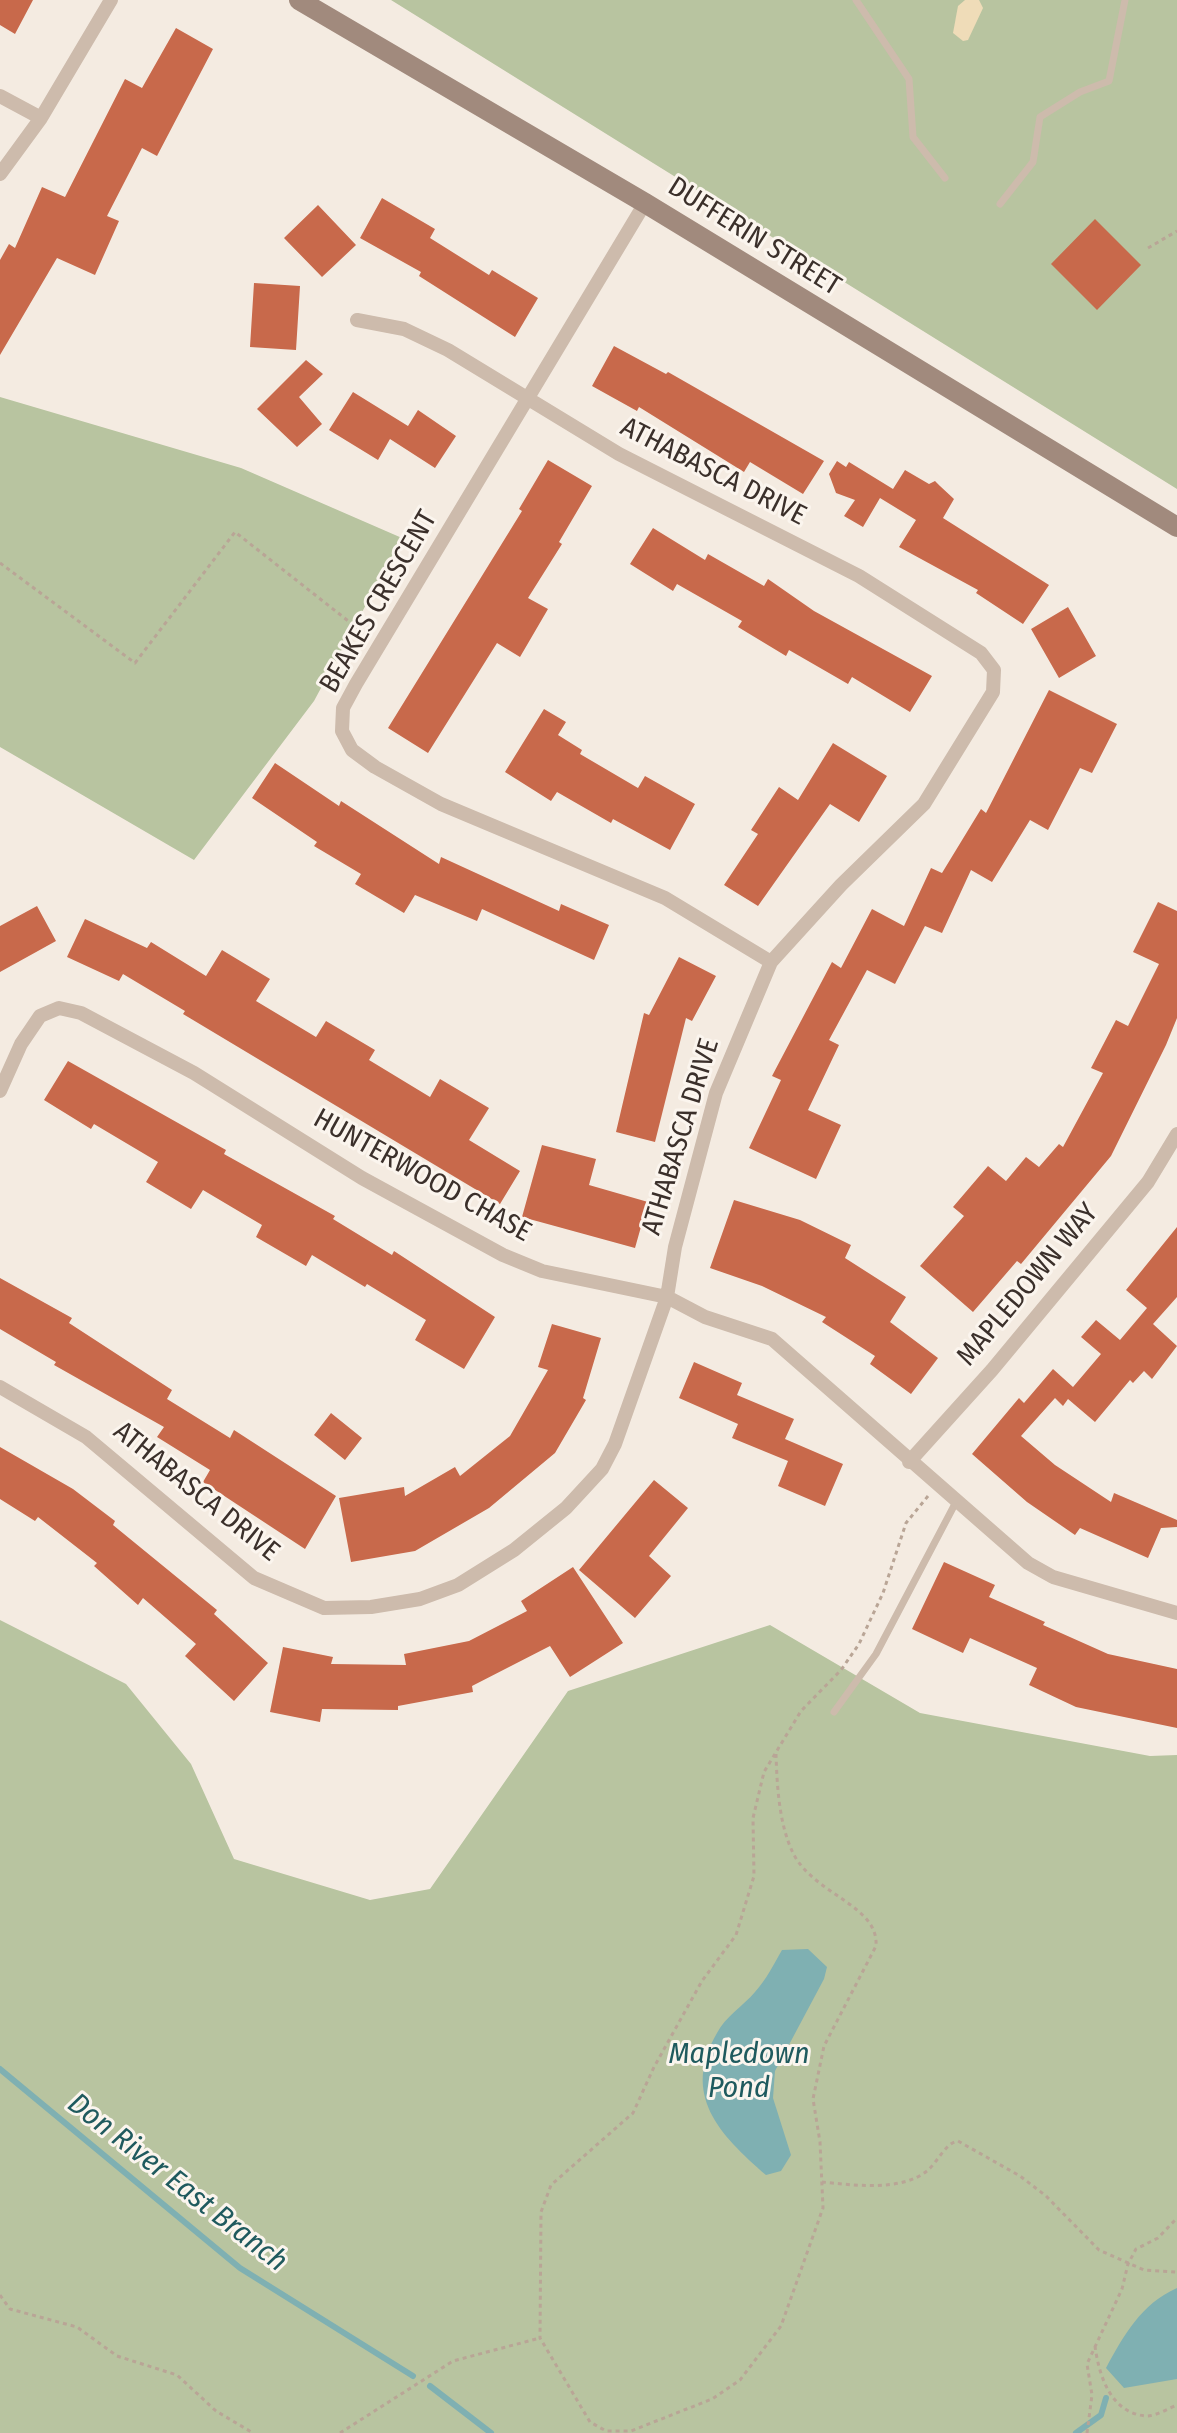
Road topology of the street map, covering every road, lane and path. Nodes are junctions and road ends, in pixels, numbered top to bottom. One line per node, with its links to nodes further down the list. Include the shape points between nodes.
1 (111, 0): 6 (street)
2 (299, 0): 9 (main road, DUFFERIN STREET)
3 (856, 0): 8 (lane, via 909,79 913,137)
4 (1125, 0): 10 (lane, via 1109,81 1040,117 1033,162)
5 (0, 96): 6 (street)
6 (41, 118): 7 (street)
7 (0, 174)
8 (945, 178)
9 (645, 203): 14 (street, BEAKES CRESCENT); 15 (main road, DUFFERIN STREET)
10 (1000, 204)
11 (1177, 231): 12 (path)
12 (1148, 248)
13 (357, 320): 14 (street, ATHABASCA DRIVE, via 404,329)
14 (531, 399): 18 (street, BEAKES CRESCENT, via 356,684 343,708 342,731 352,750 441,804 651,891); 18 (street, ATHABASCA DRIVE, via 679,487 859,576 960,638 994,670 993,692 924,804)
15 (1177, 527)
16 (0, 563): 17 (path, via 135,663 235,532)
17 (361, 631)
18 (771, 962): 21 (street, ATHABASCA DRIVE, via 716,1093)
19 (0, 1091): 21 (street, HUNTERWOOD CHASE, via 40,1016 59,1008 81,1013 194,1073 362,1178 503,1255 542,1271)
20 (1177, 1134): 23 (street, MAPLEDOWN WAY, via 1148,1182)
21 (667, 1297): 22 (street, ATHABASCA DRIVE, via 615,1444 602,1469 566,1508 514,1550 458,1585 420,1599 371,1607 324,1608 254,1578 86,1437); 23 (street, HUNTERWOOD CHASE, via 705,1317 772,1339)
22 (0, 1387)
23 (909, 1462): 24 (street, HUNTERWOOD CHASE)
24 (939, 1485): 25 (street, HUNTERWOOD CHASE); 28 (path, via 906,1523 859,1644 801,1711)
25 (957, 1500): 26 (street, HUNTERWOOD CHASE, via 1016,1553 1053,1577); 27 (lane, via 876,1654)
26 (1177, 1613)
27 (834, 1712)
28 (776, 1754): 29 (path, via 781,1807 793,1852 812,1881 871,1920 877,1931 876,1946 824,2046 813,2099); 34 (path, via 764,1772 753,1818 754,1876 736,1935 702,1981 633,2113 551,2185 541,2212)
29 (822, 2182): 31 (path, via 874,2186 907,2179 925,2173 949,2144 958,2141 1020,2176 1099,2250); 34 (path, via 823,2208 781,2326 740,2380 712,2399 631,2431 606,2431 590,2422)
30 (1177, 2218): 31 (path, via 1158,2238 1136,2249)
31 (1128, 2264): 32 (path); 35 (path)
32 (1177, 2272)
33 (0, 2295): 37 (path, via 10,2309 77,2327 117,2356 177,2375 216,2411)
34 (540, 2338): 38 (path, via 453,2361)
35 (1095, 2346): 36 (path, via 1099,2374 1119,2407 1149,2416); 39 (path, via 1087,2364 1092,2395)
36 (1177, 2405)
37 (253, 2433)
38 (340, 2433)
39 (1087, 2433)

